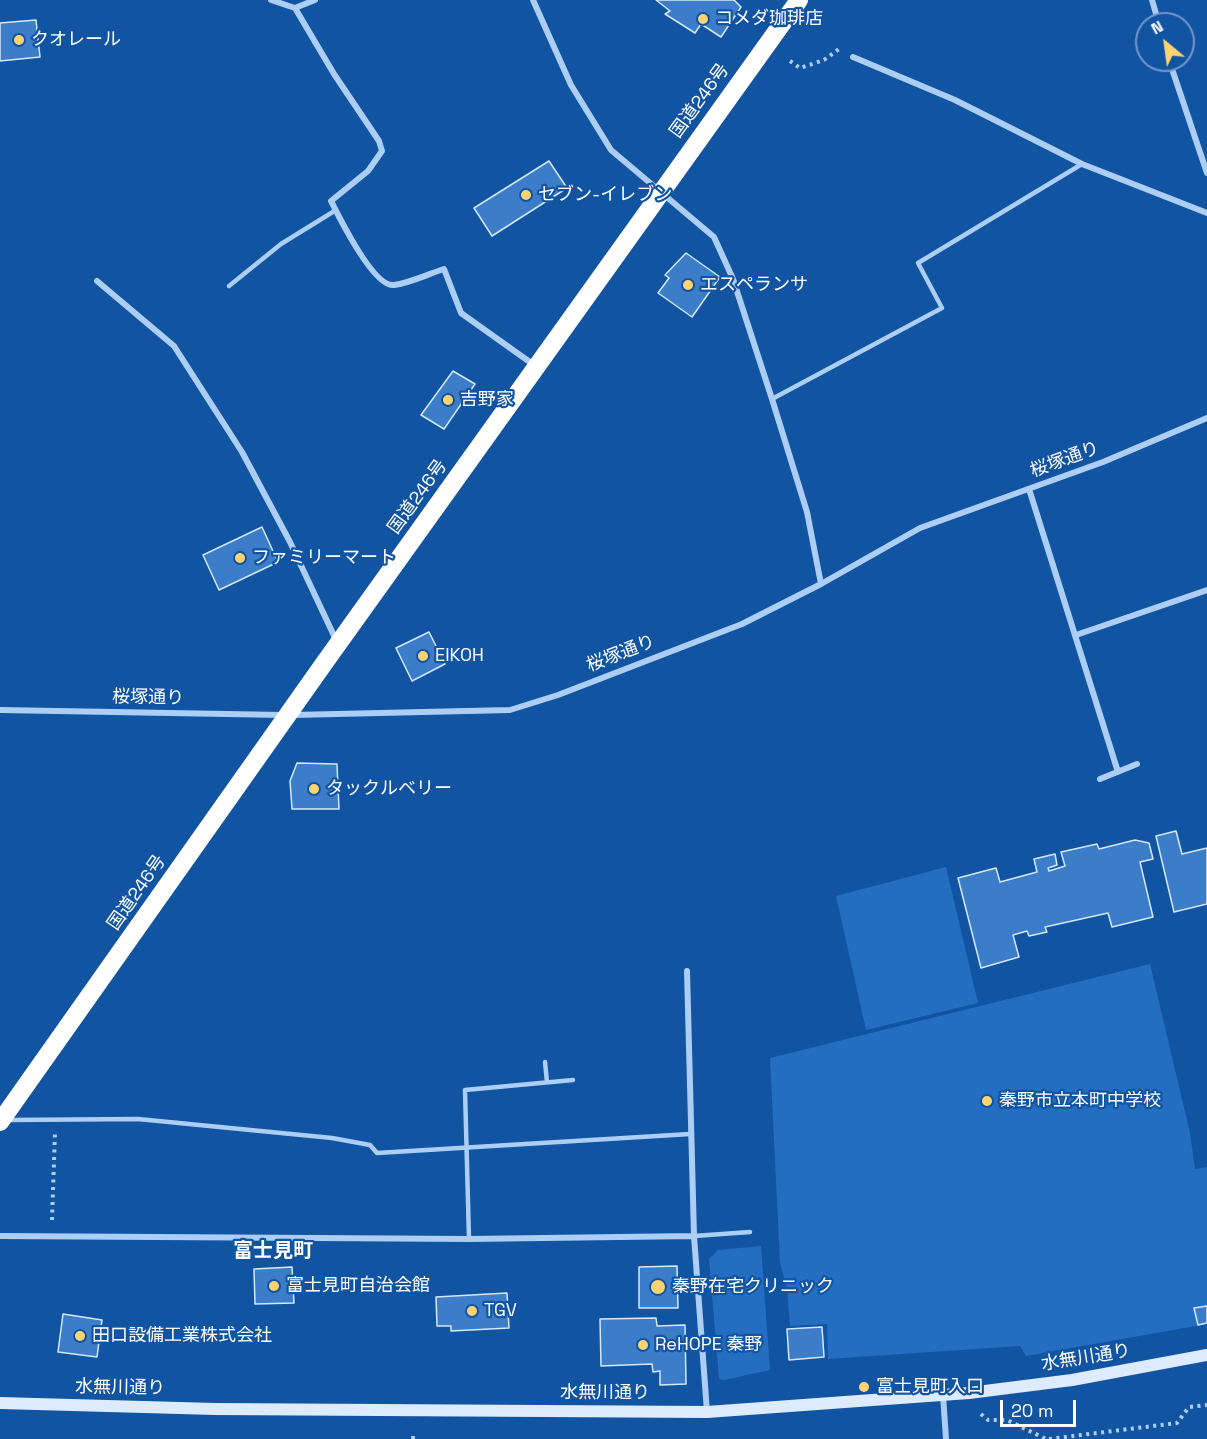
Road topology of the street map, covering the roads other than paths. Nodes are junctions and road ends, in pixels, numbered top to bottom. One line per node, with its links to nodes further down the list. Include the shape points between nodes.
1 (272, 0): 5 (street)
2 (315, 0): 5 (street)
3 (533, 0): 10 (street, via 571,85 611,150)
4 (799, 0): 10 (highway, 国道246号)
5 (295, 9): 11 (street, via 382,151 368,171 331,201)
6 (853, 57): 8 (street, via 955,100)
7 (1173, 72): 9 (street)
8 (1082, 164): 12 (street); 16 (lane, via 918,263 942,308)
9 (1207, 173)
10 (660, 192): 15 (highway, 国道246号); 16 (street, via 714,237 733,279)
11 (336, 210): 14 (lane, via 281,244); 15 (street, via 384,284 393,285 444,269 461,313)
12 (1207, 213)
13 (97, 281): 22 (street, via 174,346 242,452)
14 (229, 286)
15 (537, 367): 22 (highway, 国道246号)
16 (772, 399): 19 (street, via 807,512)
17 (1207, 418): 18 (street, 桜塚通り)
18 (1029, 489): 19 (street, 桜塚通り, via 920,528); 21 (street)
19 (821, 584): 24 (street, 桜塚通り, via 742,624 510,710)
20 (1207, 590): 21 (street)
21 (1076, 635): 26 (street)
22 (338, 644): 24 (highway, 国道246号)
23 (0, 710): 24 (street, 桜塚通り)
24 (287, 715): 32 (highway, 国道246号)
25 (1137, 764): 26 (street)
26 (1118, 772): 27 (street)
27 (1100, 779)
28 (687, 971): 33 (street)
29 (545, 1062): 31 (lane)
30 (573, 1080): 31 (lane)
31 (547, 1082): 34 (lane, via 465,1090)
32 (4, 1116): 34 (lane, via 56,1121 138,1119 320,1137 370,1145 377,1153)
33 (690, 1134): 34 (lane); 37 (street)
34 (468, 1148): 38 (lane)
35 (750, 1232): 37 (lane)
36 (0, 1236): 38 (street)
37 (694, 1236): 38 (street); 42 (street)
38 (469, 1239)
39 (1207, 1355): 40 (street, 水無川通り, via 1072,1380)
40 (943, 1395): 42 (street, 水無川通り); 43 (street)
41 (0, 1403): 42 (street, 水無川通り)
42 (706, 1412)
43 (946, 1439)

